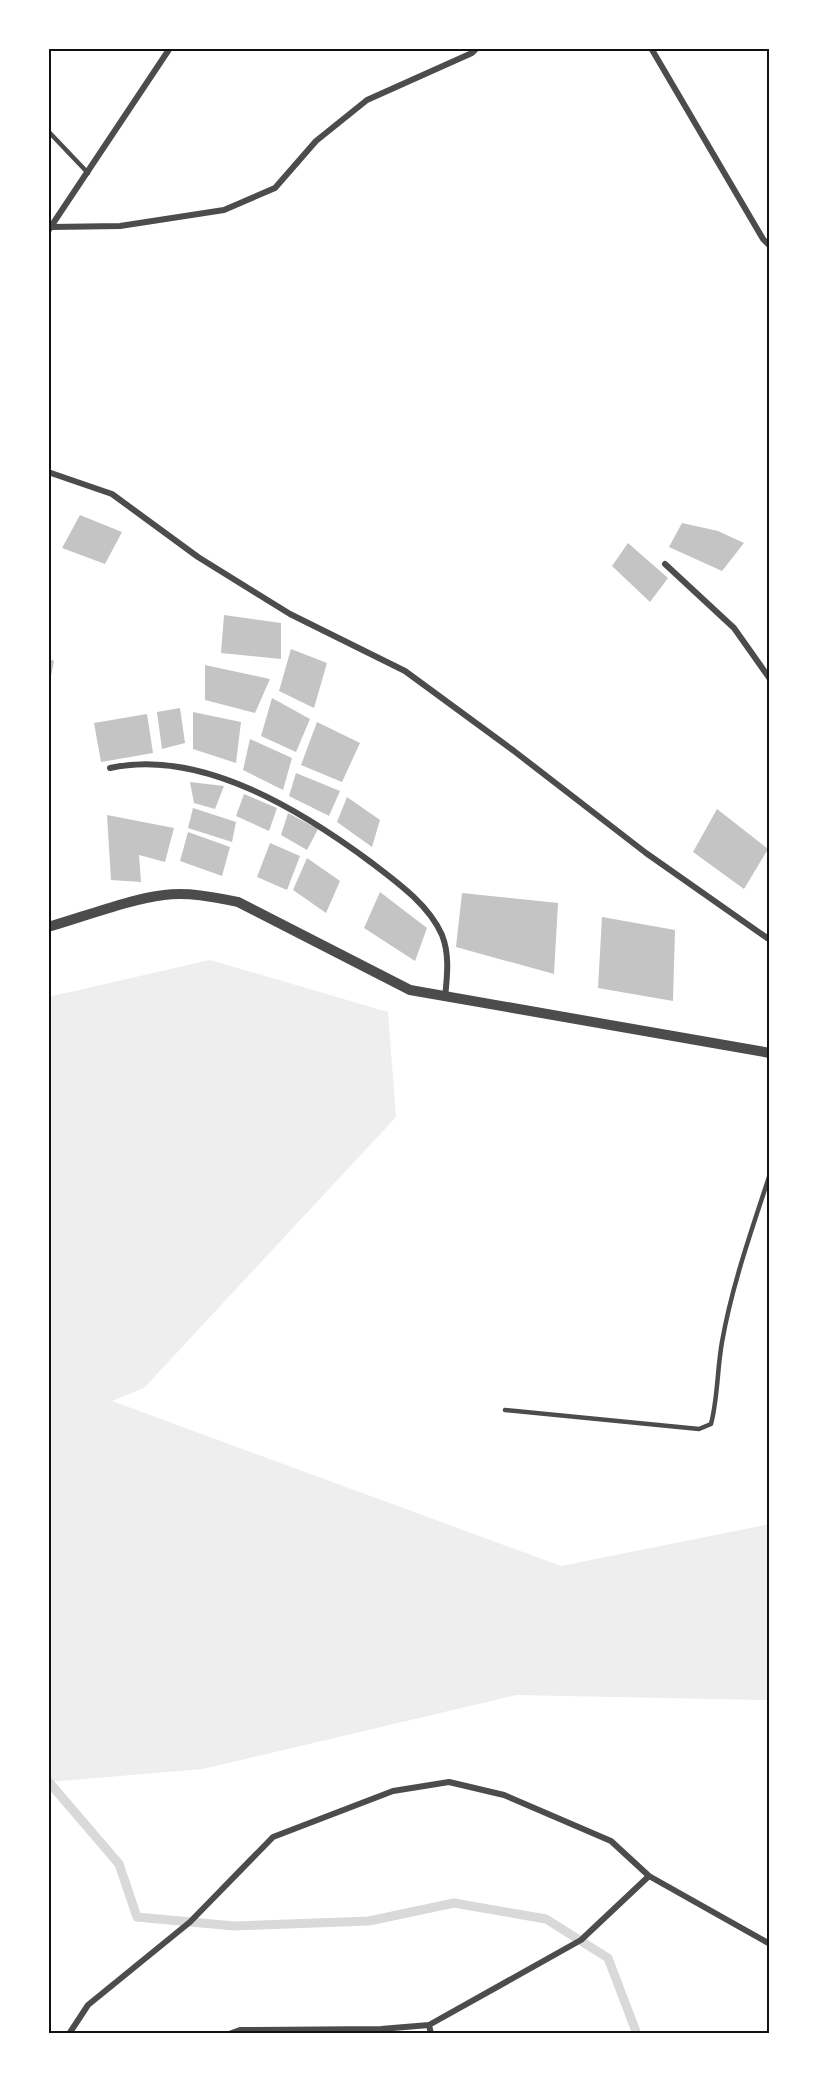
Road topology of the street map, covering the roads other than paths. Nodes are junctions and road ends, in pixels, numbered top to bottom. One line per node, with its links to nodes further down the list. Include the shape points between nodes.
1 (170, 48): 5 (street)
2 (477, 48): 6 (street, via 366,100 316,141 275,188 224,210 120,226)
3 (651, 48): 7 (street)
4 (48, 131): 5 (lane)
5 (88, 174): 6 (street)
6 (50, 229)
7 (770, 246)
8 (48, 472): 13 (street, via 112,494 198,557 290,614 405,671 646,853)
9 (665, 564): 10 (street, via 734,628)
10 (770, 679)
11 (110, 768): 14 (street, via 132,763 195,771 294,810 329,831 387,875 429,915 447,952)
12 (48, 927): 14 (street, via 163,895 218,898 238,902 267,916 391,982)
13 (770, 940)
14 (445, 998): 15 (street)
15 (770, 1053)
16 (770, 1174): 17 (lane, via 722,1343 711,1424 699,1429)
17 (505, 1410)
18 (649, 1876): 19 (street); 20 (street, via 581,1940); 21 (street, via 610,1841 504,1795 449,1782 393,1791 273,1838 190,1922 88,2005)
19 (770, 1944)
20 (429, 2025): 22 (street, via 240,2030); 23 (street)
21 (69, 2034)
22 (229, 2034)
23 (431, 2034)

